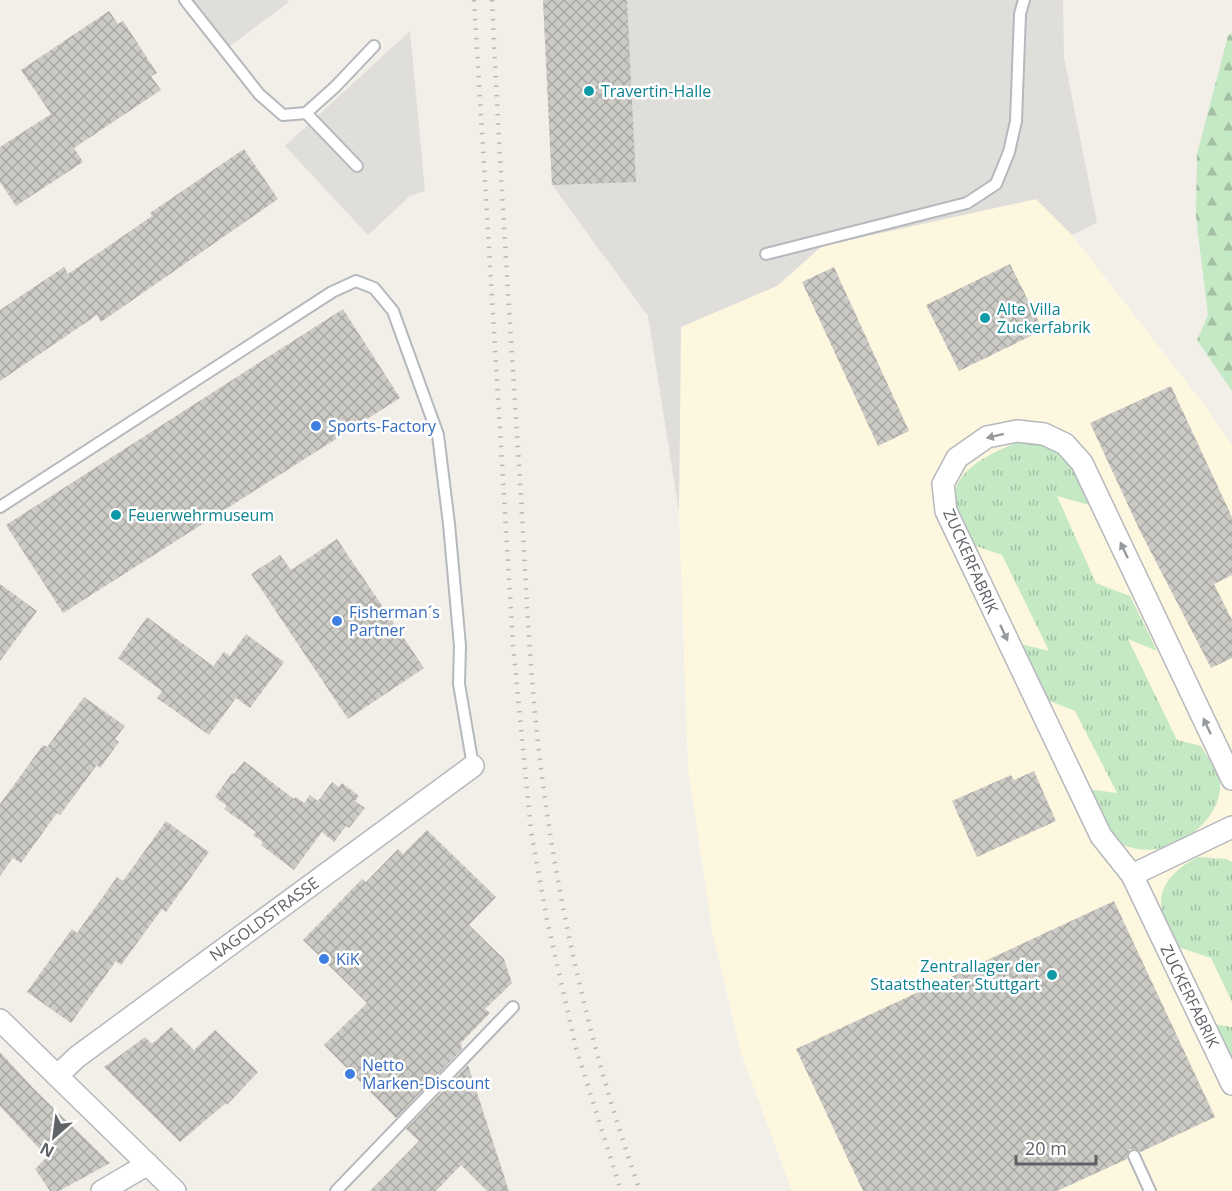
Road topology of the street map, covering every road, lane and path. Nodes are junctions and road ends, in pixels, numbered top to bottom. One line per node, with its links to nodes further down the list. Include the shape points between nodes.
1 (185, 0): 4 (lane, via 259,94 283,115)
2 (1024, 0): 6 (lane, via 1020,14 1016,121 996,184 968,203)
3 (374, 46): 4 (lane)
4 (306, 113): 5 (lane)
5 (357, 166)
6 (766, 254)
7 (0, 507): 8 (lane, via 332,292 356,281 374,288 393,311 438,435 460,646 459,684)
8 (473, 766): 14 (street, NAGOLDSTRASSE)
9 (1232, 779): 11 (street, ZUCKERFABRIK, one-way to 11, via 1082,462 1065,444 1044,434 1017,431 987,437 957,458 943,484 946,511 1101,836)
10 (1232, 827): 11 (street)
11 (1132, 875): 15 (street, ZUCKERFABRIK)
12 (513, 1007): 20 (lane)
13 (0, 1020): 14 (street)
14 (57, 1075): 17 (street)
15 (1232, 1084)
16 (1134, 1156): 21 (lane)
17 (148, 1164): 18 (street); 19 (street)
18 (102, 1191)
19 (175, 1191)
20 (336, 1191)
21 (1150, 1191)

